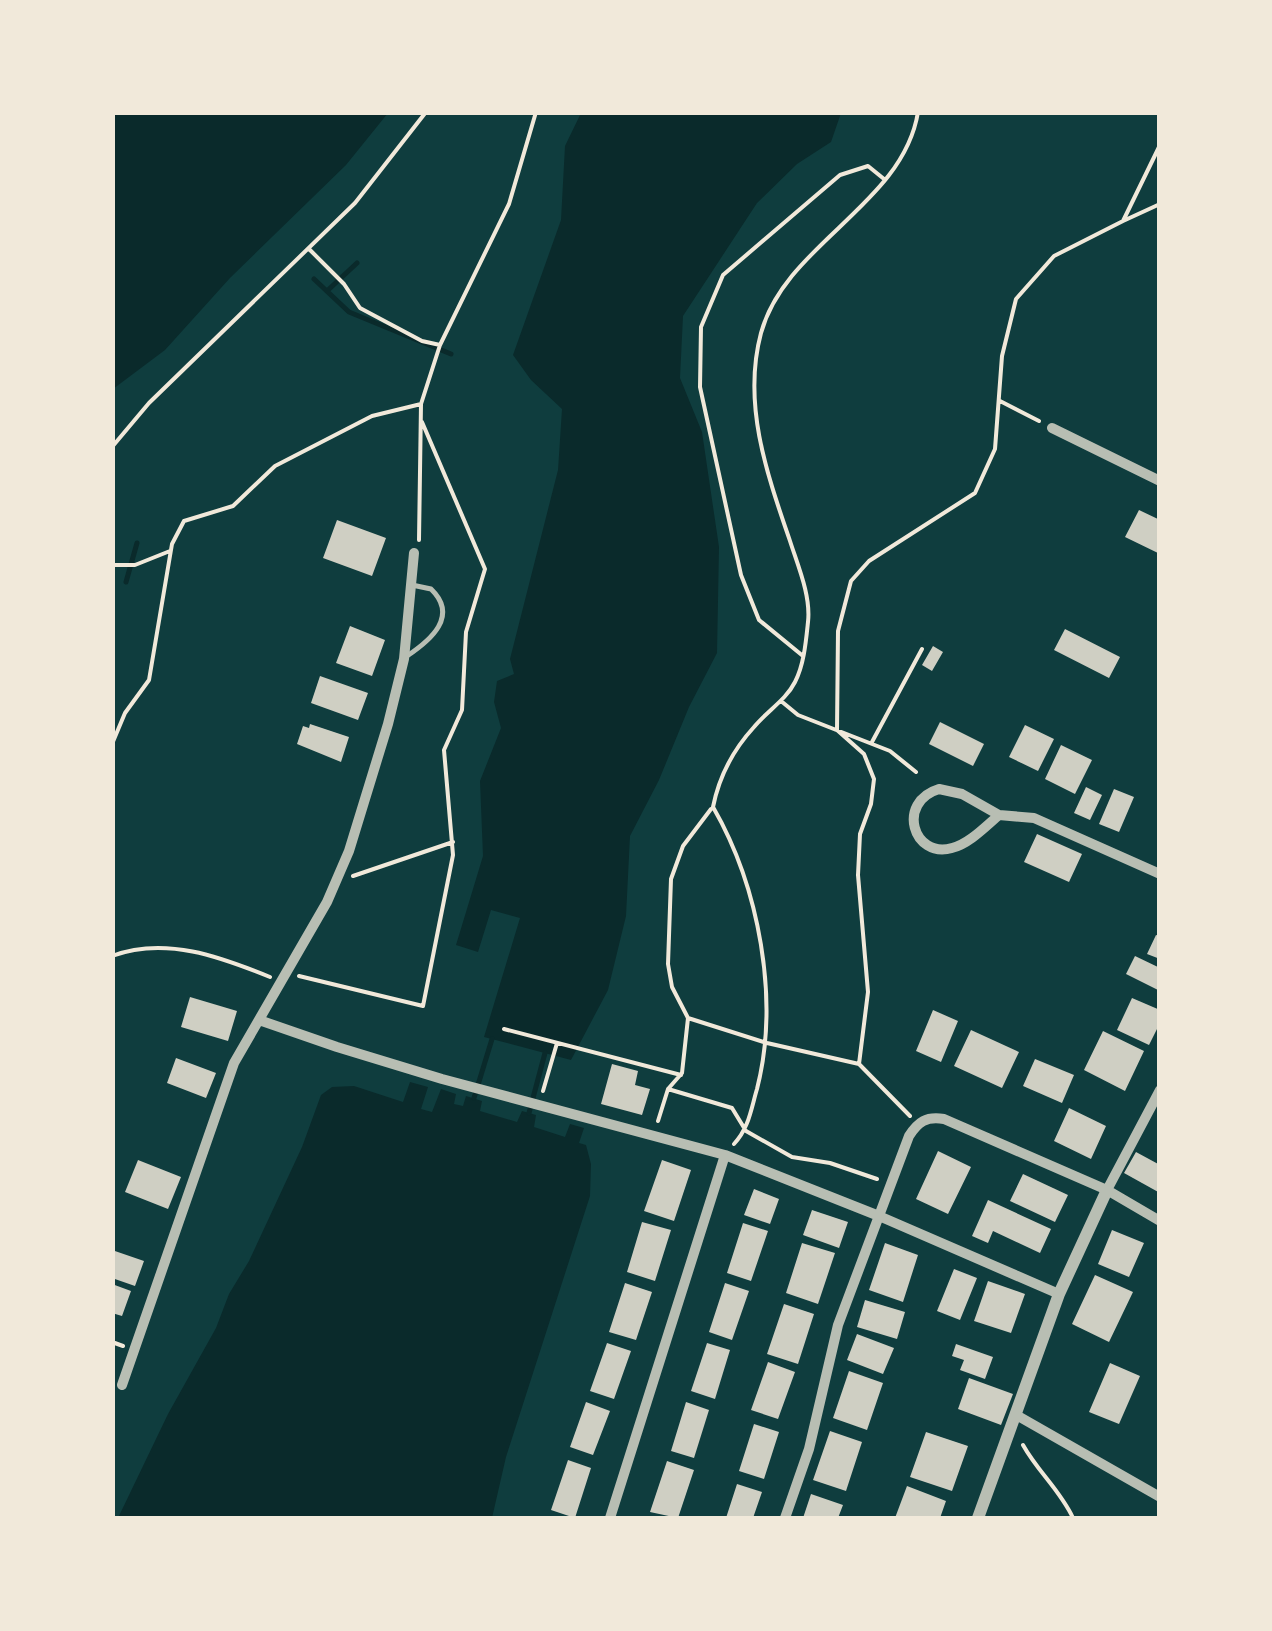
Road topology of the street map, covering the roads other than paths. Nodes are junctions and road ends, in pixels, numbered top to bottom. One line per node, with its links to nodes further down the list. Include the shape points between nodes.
1 (1052, 428): 2 (street)
2 (1160, 481)
3 (414, 553): 4 (street)
4 (412, 585): 5 (street); 5 (lane, via 431,588 444,615 431,640)
5 (404, 658): 8 (street, via 340,874)
6 (1000, 815): 6 (street, via 939,788 920,800 914,821 926,844 948,849); 7 (street, via 1039,820)
7 (1160, 874)
8 (259, 1020): 10 (street, via 410,1069); 15 (street, via 234,1063)
9 (1160, 1090): 11 (street)
10 (725, 1154): 12 (street); 18 (street)
11 (1107, 1190): 12 (street, via 933,1117 917,1124); 13 (street); 14 (street)
12 (879, 1216): 14 (street); 19 (street, via 838,1325 809,1449)
13 (1160, 1221)
14 (1059, 1294): 16 (street)
15 (122, 1385)
16 (1018, 1416): 17 (street); 20 (street)
17 (1160, 1497)
18 (610, 1518)
19 (784, 1518)
20 (978, 1518)

